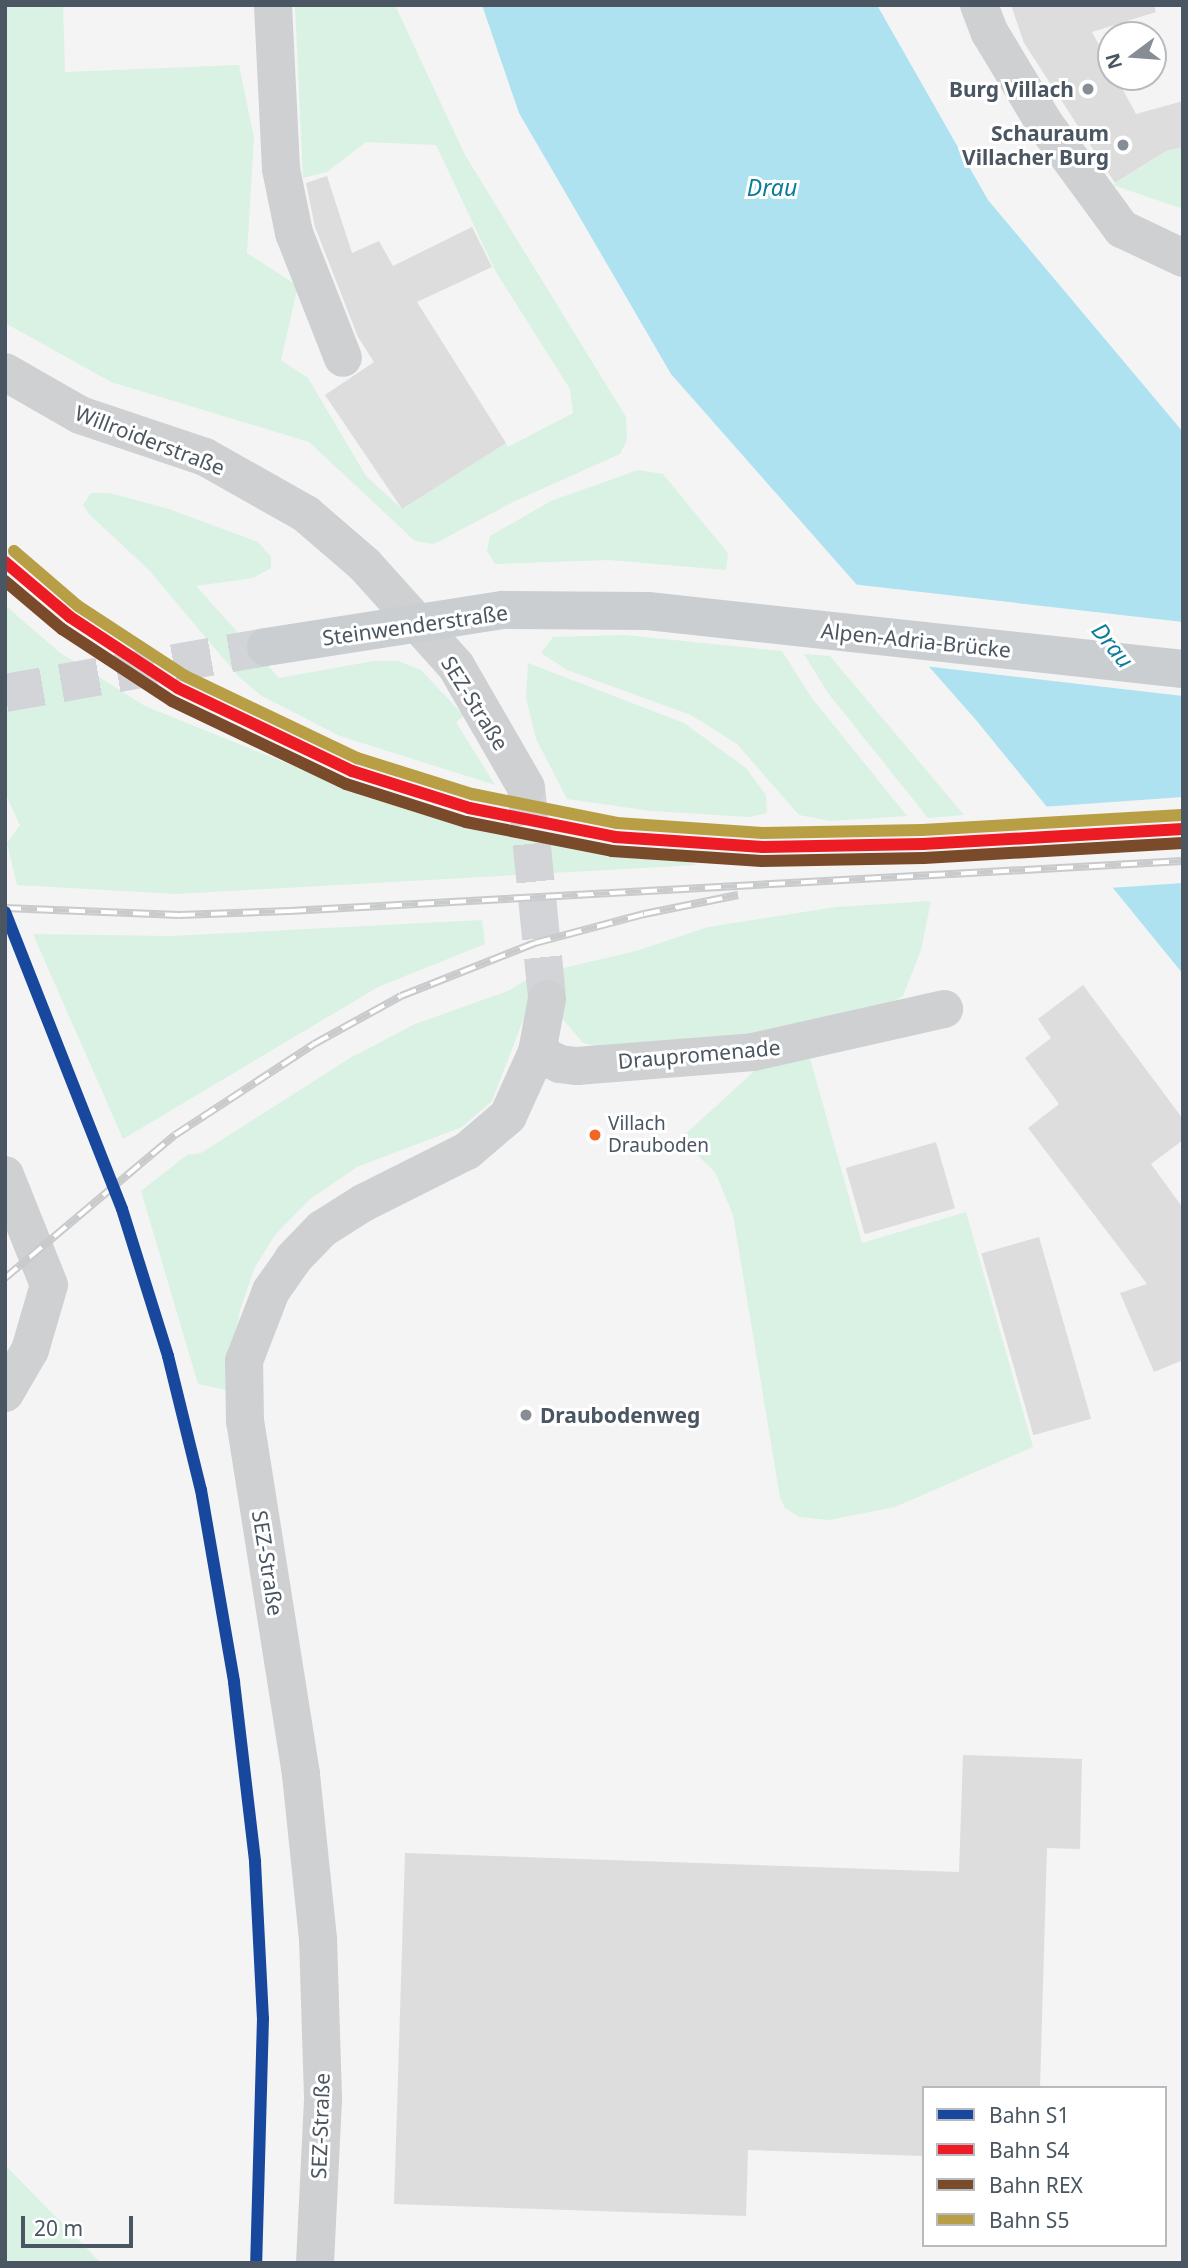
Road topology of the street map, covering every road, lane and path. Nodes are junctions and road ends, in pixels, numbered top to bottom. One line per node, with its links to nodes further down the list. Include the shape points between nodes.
1 (273, 5): 4 (street, via 281,169 294,233)
2 (979, 5): 3 (street, via 990,33 1044,123 1122,229)
3 (1183, 258)
4 (343, 358)
5 (5, 372): 7 (street, Willroiderstraße, via 80,415 205,457 306,514 365,565)
6 (648, 611): 7 (main road, Steinwenderstraße, via 503,610); 9 (main road, Alpen-Adria-Brücke)
7 (417, 622): 8 (main road, Steinwenderstraße); 10 (street, SEZ-Straße, via 456,666)
8 (266, 647)
9 (1183, 669)
10 (526, 787)
11 (547, 999): 13 (street, SEZ-Straße)
12 (944, 1009): 13 (street, Draupromenade, via 753,1052 577,1066 560,1065)
13 (537, 1052): 16 (street, SEZ-Straße, via 516,1105 490,1135 342,1215 293,1258 253,1328 244,1361 245,1422 301,1774 318,1939 323,2097)
14 (5, 1175): 15 (street, via 49,1285 30,1350)
15 (5, 1393)
16 (315, 2263)

